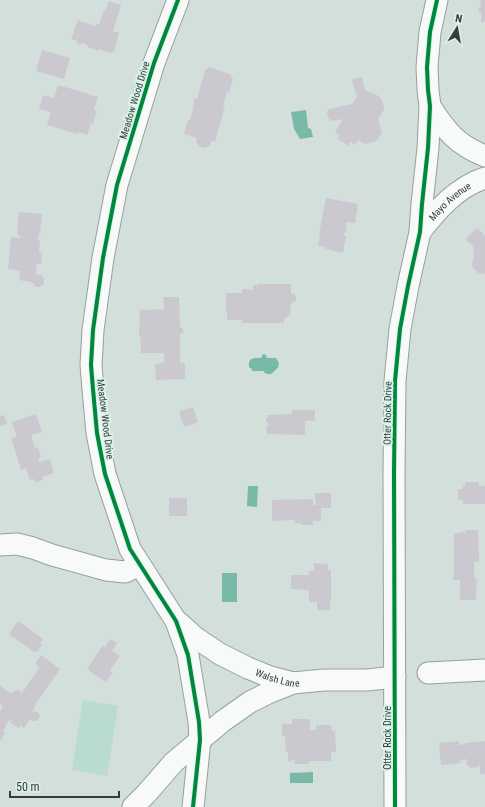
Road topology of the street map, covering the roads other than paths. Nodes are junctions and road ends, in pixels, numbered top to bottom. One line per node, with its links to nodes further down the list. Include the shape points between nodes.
1 (178, 0): 8 (street, Meadow Wood Drive, via 154,63 117,185 93,330 93,390 97,433 105,474 130,549)
2 (438, 0): 3 (street, Otter Rock Drive, via 430,32 427,67)
3 (430, 106): 4 (street, via 452,136 466,147); 6 (street, Otter Rock Drive)
4 (485, 156)
5 (485, 178): 6 (street, Mayo Avenue, via 448,200)
6 (420, 232): 12 (street, Otter Rock Drive, via 400,329 395,381)
7 (0, 545): 8 (street, via 17,544 106,570 125,572)
8 (140, 565): 9 (street, Meadow Wood Drive)
9 (176, 621): 13 (street, Walsh Lane, via 220,654 270,677); 14 (street, Meadow Wood Drive, via 188,655)
10 (485, 670): 11 (street)
11 (428, 673)
12 (395, 677): 13 (street, Walsh Lane); 17 (street, Otter Rock Drive)
13 (293, 683): 14 (street, via 250,702)
14 (200, 740): 15 (street, via 174,762); 16 (street, Meadow Wood Drive)
15 (133, 807)
16 (193, 807)
17 (395, 807)

